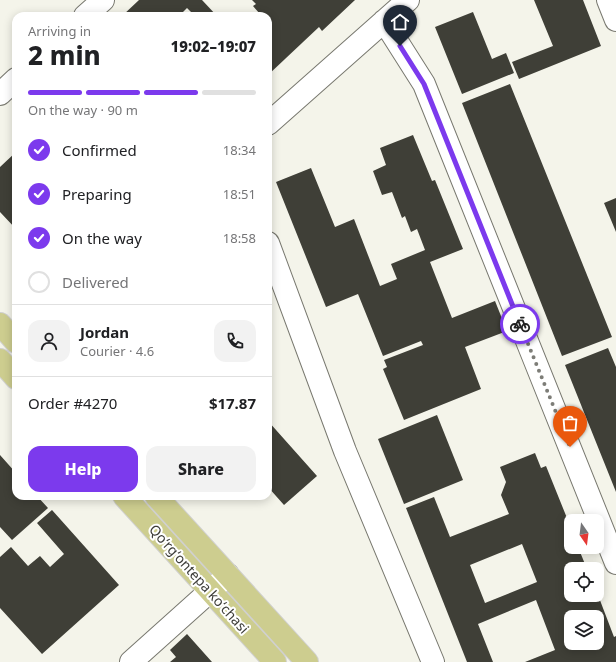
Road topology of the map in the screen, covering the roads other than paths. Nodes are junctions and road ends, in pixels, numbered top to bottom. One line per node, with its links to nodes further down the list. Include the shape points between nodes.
1 (103, 0): 4 (street)
2 (408, 0): 6 (street)
3 (608, 0): 5 (street)
4 (90, 12)
5 (616, 20)
6 (384, 21): 9 (street); 17 (street, via 424,84)
7 (12, 83): 8 (street)
8 (0, 94)
9 (272, 120)
10 (272, 254): 23 (street, via 345,451)
11 (0, 324): 12 (main road)
12 (12, 338)
13 (0, 360): 14 (main road)
14 (12, 374)
15 (128, 500): 19 (main road, Qoʻrgʻontepa koʻchasi)
16 (160, 500): 18 (main road, Qoʻrgʻontepa koʻchasi)
17 (616, 563)
18 (228, 575): 19 (street); 22 (main road, Qoʻrgʻontepa koʻchasi)
19 (210, 591): 20 (street); 21 (main road, Qoʻrgʻontepa koʻchasi)
20 (131, 662)
21 (275, 662)
22 (307, 662)
23 (433, 662)

